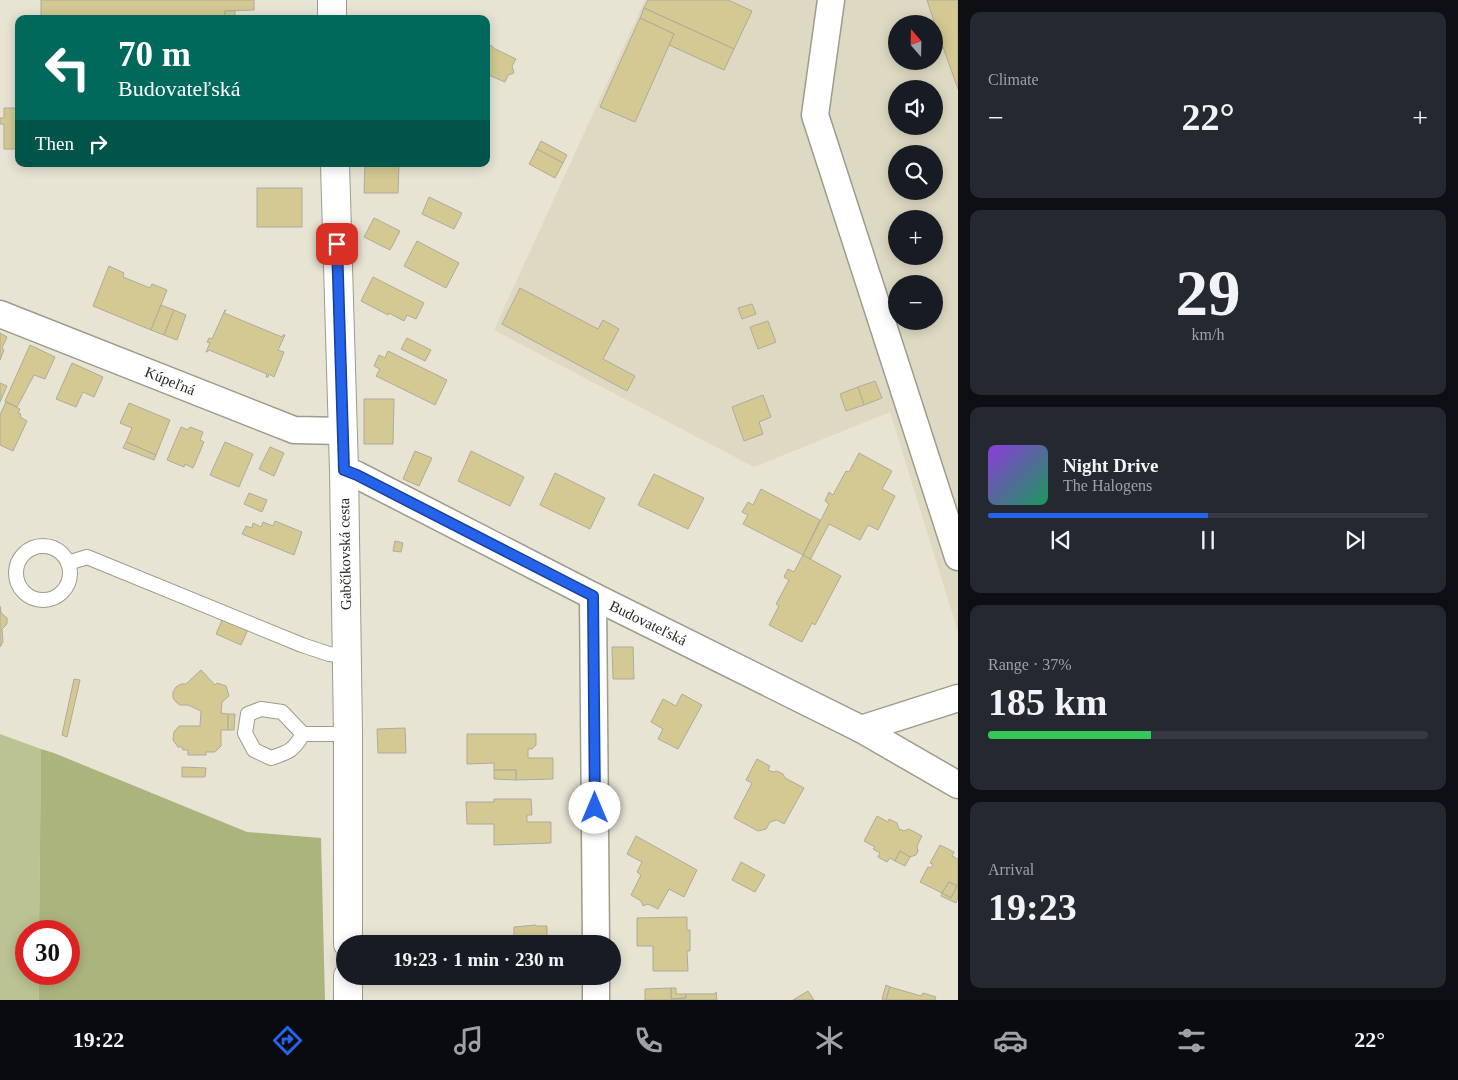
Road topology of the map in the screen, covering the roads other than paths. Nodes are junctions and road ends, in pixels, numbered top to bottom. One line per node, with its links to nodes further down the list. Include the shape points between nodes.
1 (332, 0): 3 (main road)
2 (831, 0): 8 (street, via 815,115)
3 (332, 15)
4 (335, 167): 6 (main road, Gabčíkovská cesta)
5 (0, 314): 6 (street, Kúpeľná, via 294,430)
6 (343, 431): 7 (main road, Gabčíkovská cesta)
7 (344, 470): 10 (street, Budovateľská); 11 (main road, Gabčíkovská cesta)
8 (958, 557)
9 (68, 563): 11 (lane, via 87,557 302,645)
10 (593, 596): 13 (street, Budovateľská); 18 (street)
11 (347, 656): 15 (main road, Gabčíkovská cesta)
12 (958, 698): 13 (street)
13 (862, 729): 16 (street, Budovateľská)
14 (303, 734): 15 (lane)
15 (348, 734): 17 (main road, Gabčíkovská cesta)
16 (958, 786)
17 (348, 935)
18 (596, 935)
19 (348, 985): 21 (main road)
20 (596, 985): 22 (street)
21 (348, 1000)
22 (596, 1000)

